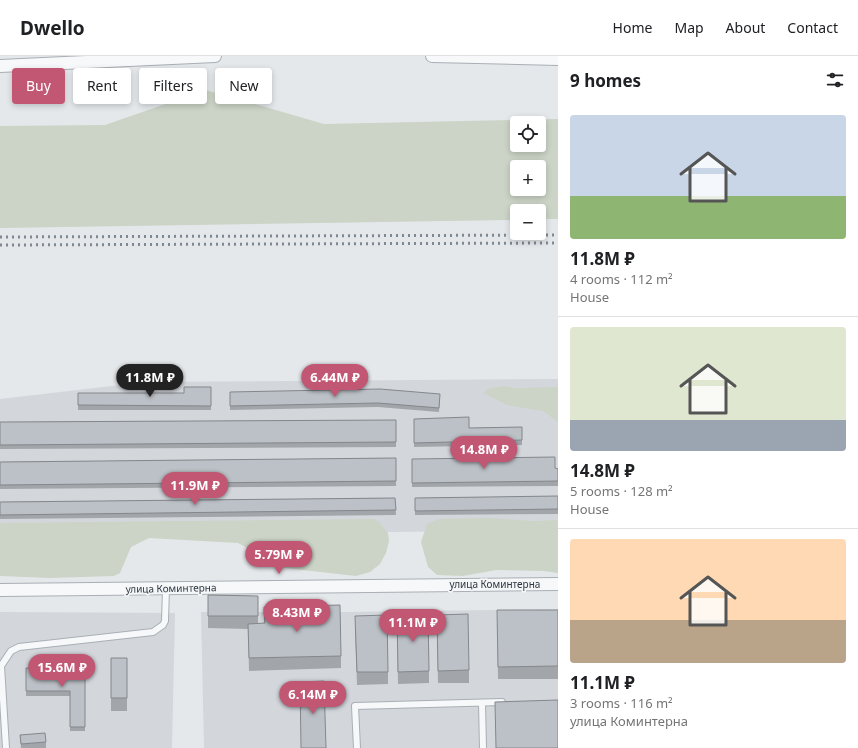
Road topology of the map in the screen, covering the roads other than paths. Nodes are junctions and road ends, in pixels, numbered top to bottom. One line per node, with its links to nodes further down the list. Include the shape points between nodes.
1 (215, 56): 5 (street)
2 (432, 56): 3 (street)
3 (511, 57): 4 (street)
4 (558, 59)
5 (0, 66)
6 (558, 584): 7 (street, улица Коминтерна)
7 (166, 589): 8 (street, улица Коминтерна); 11 (lane, via 165,621 153,632 19,647 11,651 1,666)
8 (0, 590)
9 (512, 702): 10 (lane)
10 (482, 703): 12 (lane, via 355,706); 13 (lane)
11 (6, 748)
12 (357, 748)
13 (483, 748)

